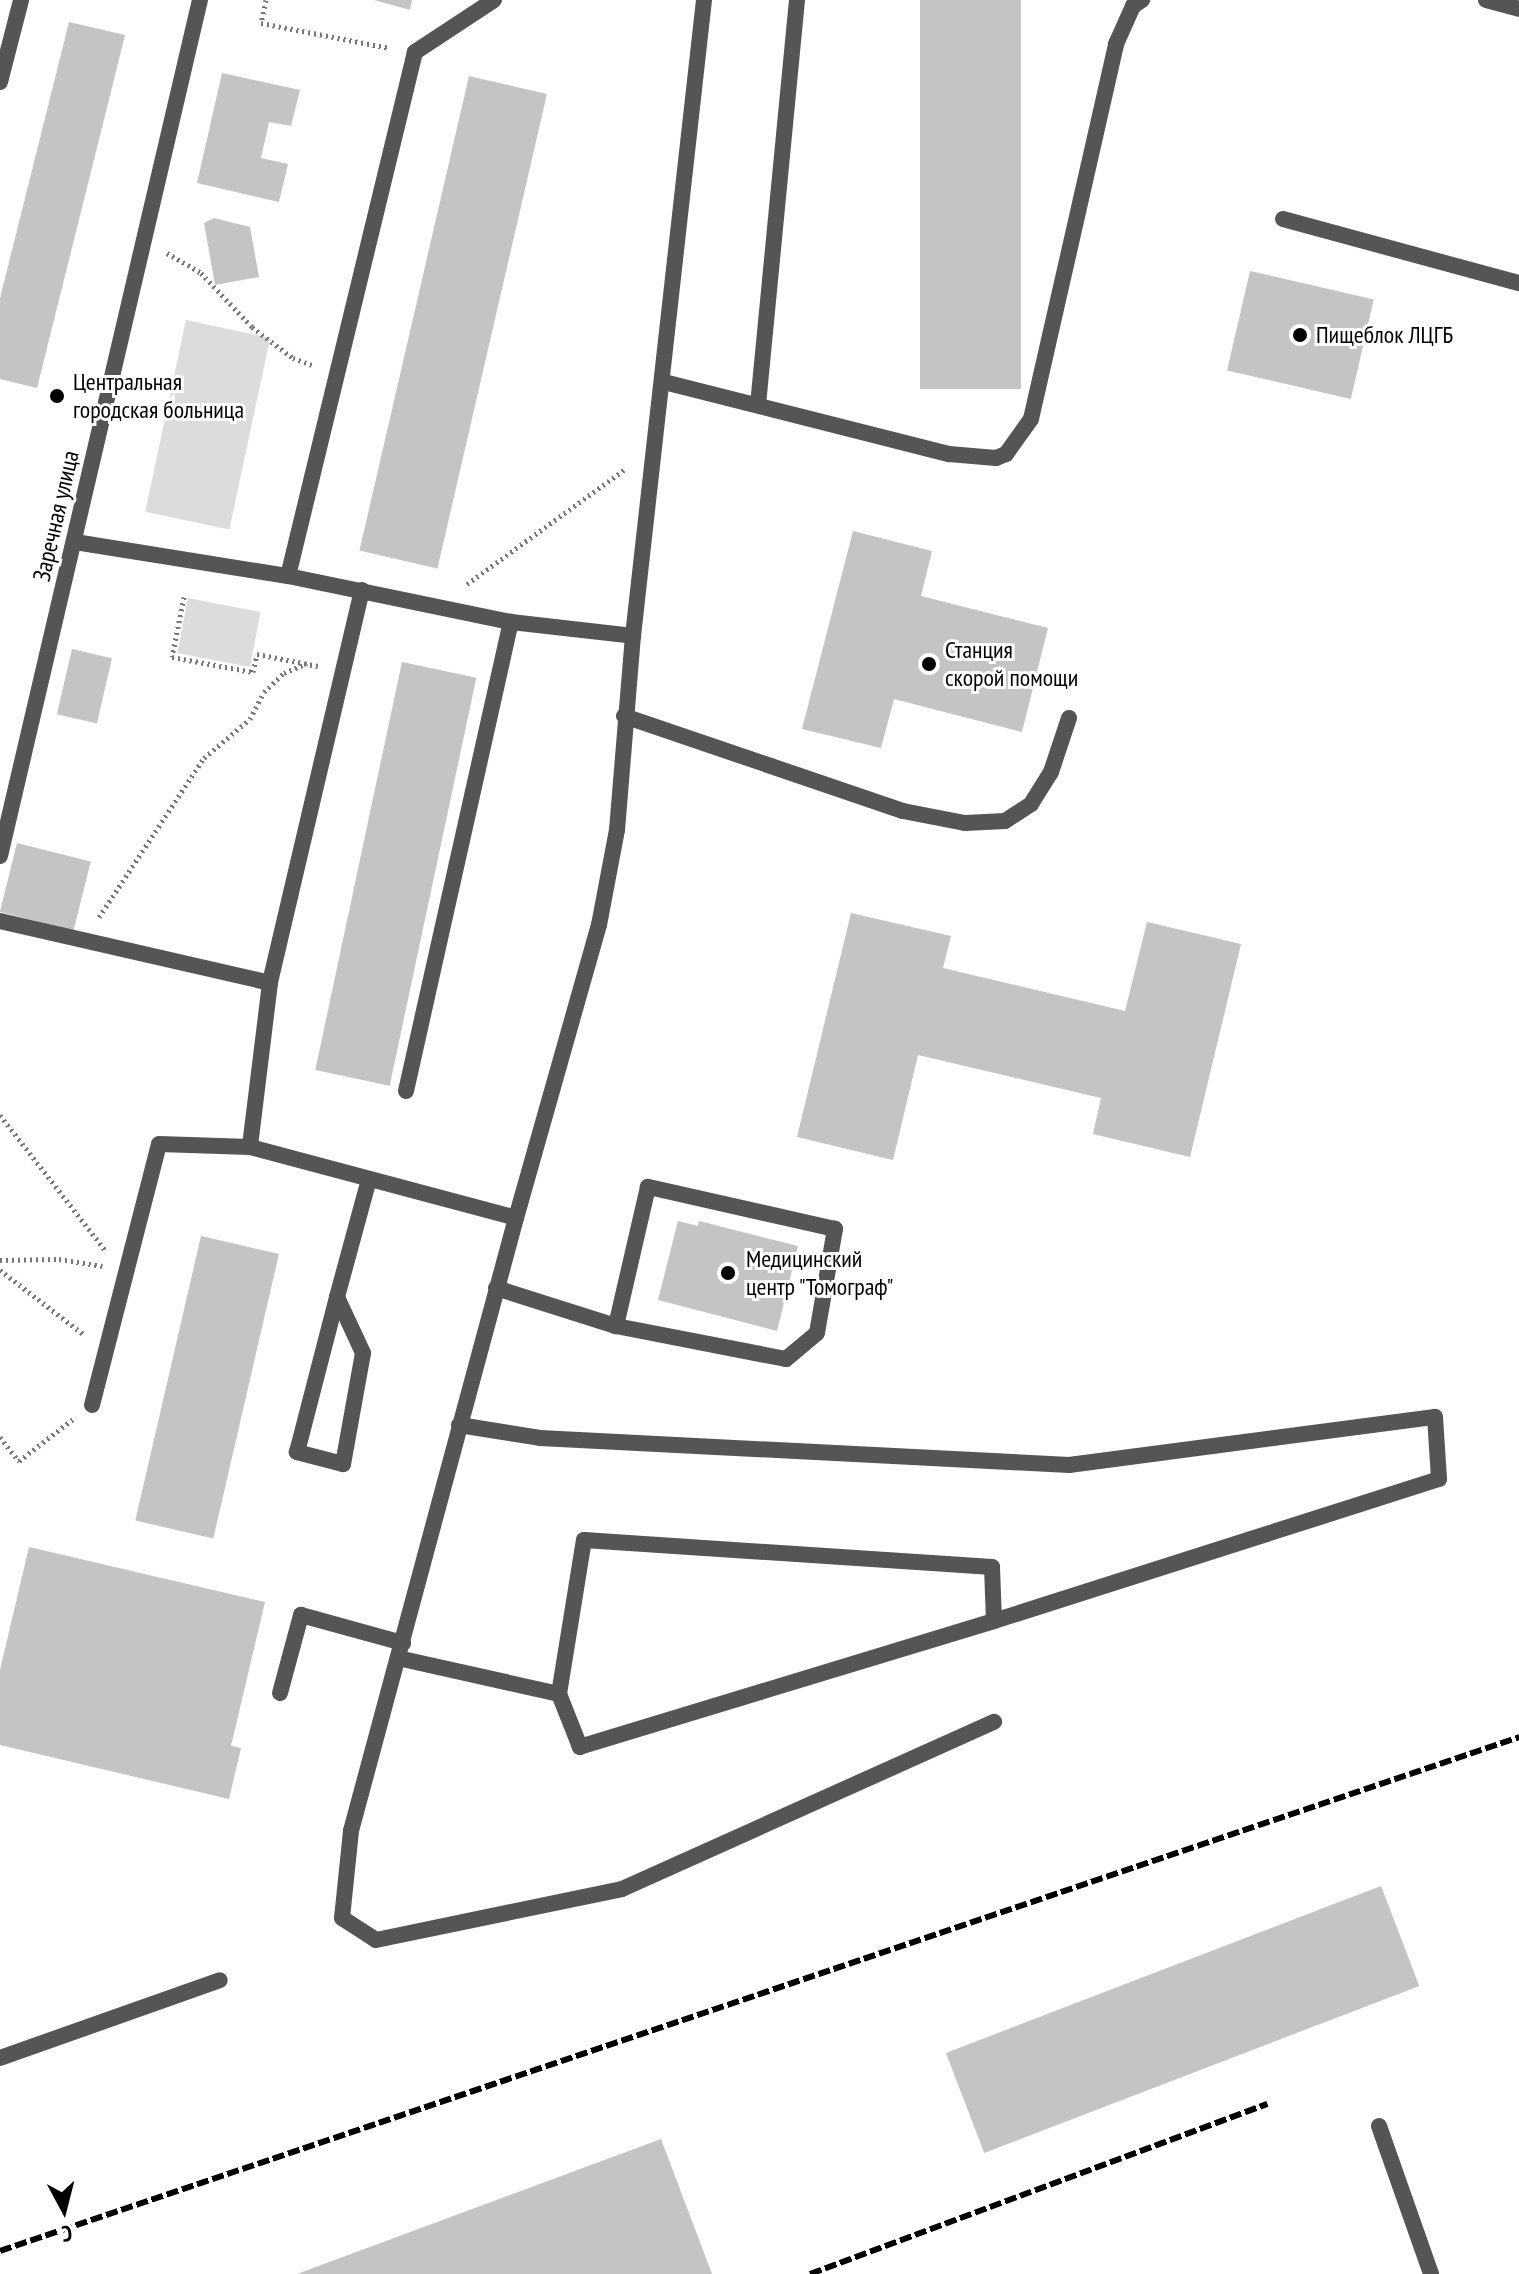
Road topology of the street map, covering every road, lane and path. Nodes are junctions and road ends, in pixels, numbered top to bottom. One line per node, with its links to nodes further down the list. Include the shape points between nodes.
1 (21, 0): 11 (street)
2 (200, 0): 13 (street, Заречная улица)
3 (266, 0): 10 (path, via 261,23)
4 (494, 0): 10 (street)
5 (704, 0): 16 (street)
6 (797, 0): 17 (street)
7 (1142, 0): 17 (street, via 1133,6 1116,44 1031,419 1020,440 996,458 949,454)
8 (1486, 0): 9 (street)
9 (1519, 9)
10 (415, 52): 15 (street)
11 (0, 82)
12 (1283, 219): 14 (street)
13 (145, 242): 15 (path, via 201,273 252,327 293,358); 19 (street, Заречная улица)
14 (1519, 283)
15 (337, 374): 20 (street)
16 (664, 382): 17 (street); 18 (street)
17 (758, 405)
18 (658, 446): 23 (path); 25 (street)
19 (75, 542): 20 (street); 30 (street, Заречная улица)
20 (288, 576): 21 (street)
21 (362, 590): 23 (street); 27 (street)
22 (184, 597): 26 (path, via 172,657 253,672 257,654)
23 (437, 606): 24 (street)
24 (511, 622): 25 (street); 34 (street)
25 (633, 636): 28 (street)
26 (307, 663): 27 (path); 32 (path, via 284,673 264,692 250,719 204,758)
27 (343, 670): 33 (street)
28 (624, 716): 29 (street, via 903,811 965,823 1005,821 1031,804 1051,772); 38 (street, via 617,830 599,925)
29 (1069, 718)
30 (0, 856)
31 (0, 921): 32 (street)
32 (82, 940): 33 (street)
33 (270, 983): 36 (street)
34 (406, 1091)
35 (0, 1115): 41 (path)
36 (250, 1147): 37 (street); 41 (street, via 159,1144)
37 (369, 1179): 38 (street); 43 (street)
38 (516, 1218): 42 (street)
39 (0, 1260): 41 (path, via 91,1262)
40 (0, 1270): 45 (path)
41 (125, 1276): 45 (street)
42 (496, 1288): 44 (street); 47 (street)
43 (337, 1297): 43 (street, via 297,1452 343,1464 363,1353)
44 (616, 1326): 44 (street, via 786,1359 817,1333 835,1229 648,1187)
45 (106, 1352): 46 (street)
46 (92, 1405): 48 (path, via 19,1461)
47 (459, 1425): 49 (street, via 540,1438 1069,1465 1435,1417 1439,1479); 50 (street)
48 (0, 1437)
49 (994, 1621): 52 (street, via 580,1747); 52 (street, via 992,1567 584,1540)
50 (400, 1650): 51 (street, via 301,1615); 52 (street); 53 (street, via 351,1831 342,1918 376,1940 622,1889)
51 (280, 1693)
52 (559, 1694)
53 (994, 1722)
54 (220, 1980): 55 (street)
55 (0, 2058)
56 (1379, 2126): 57 (street)
57 (1431, 2274)

